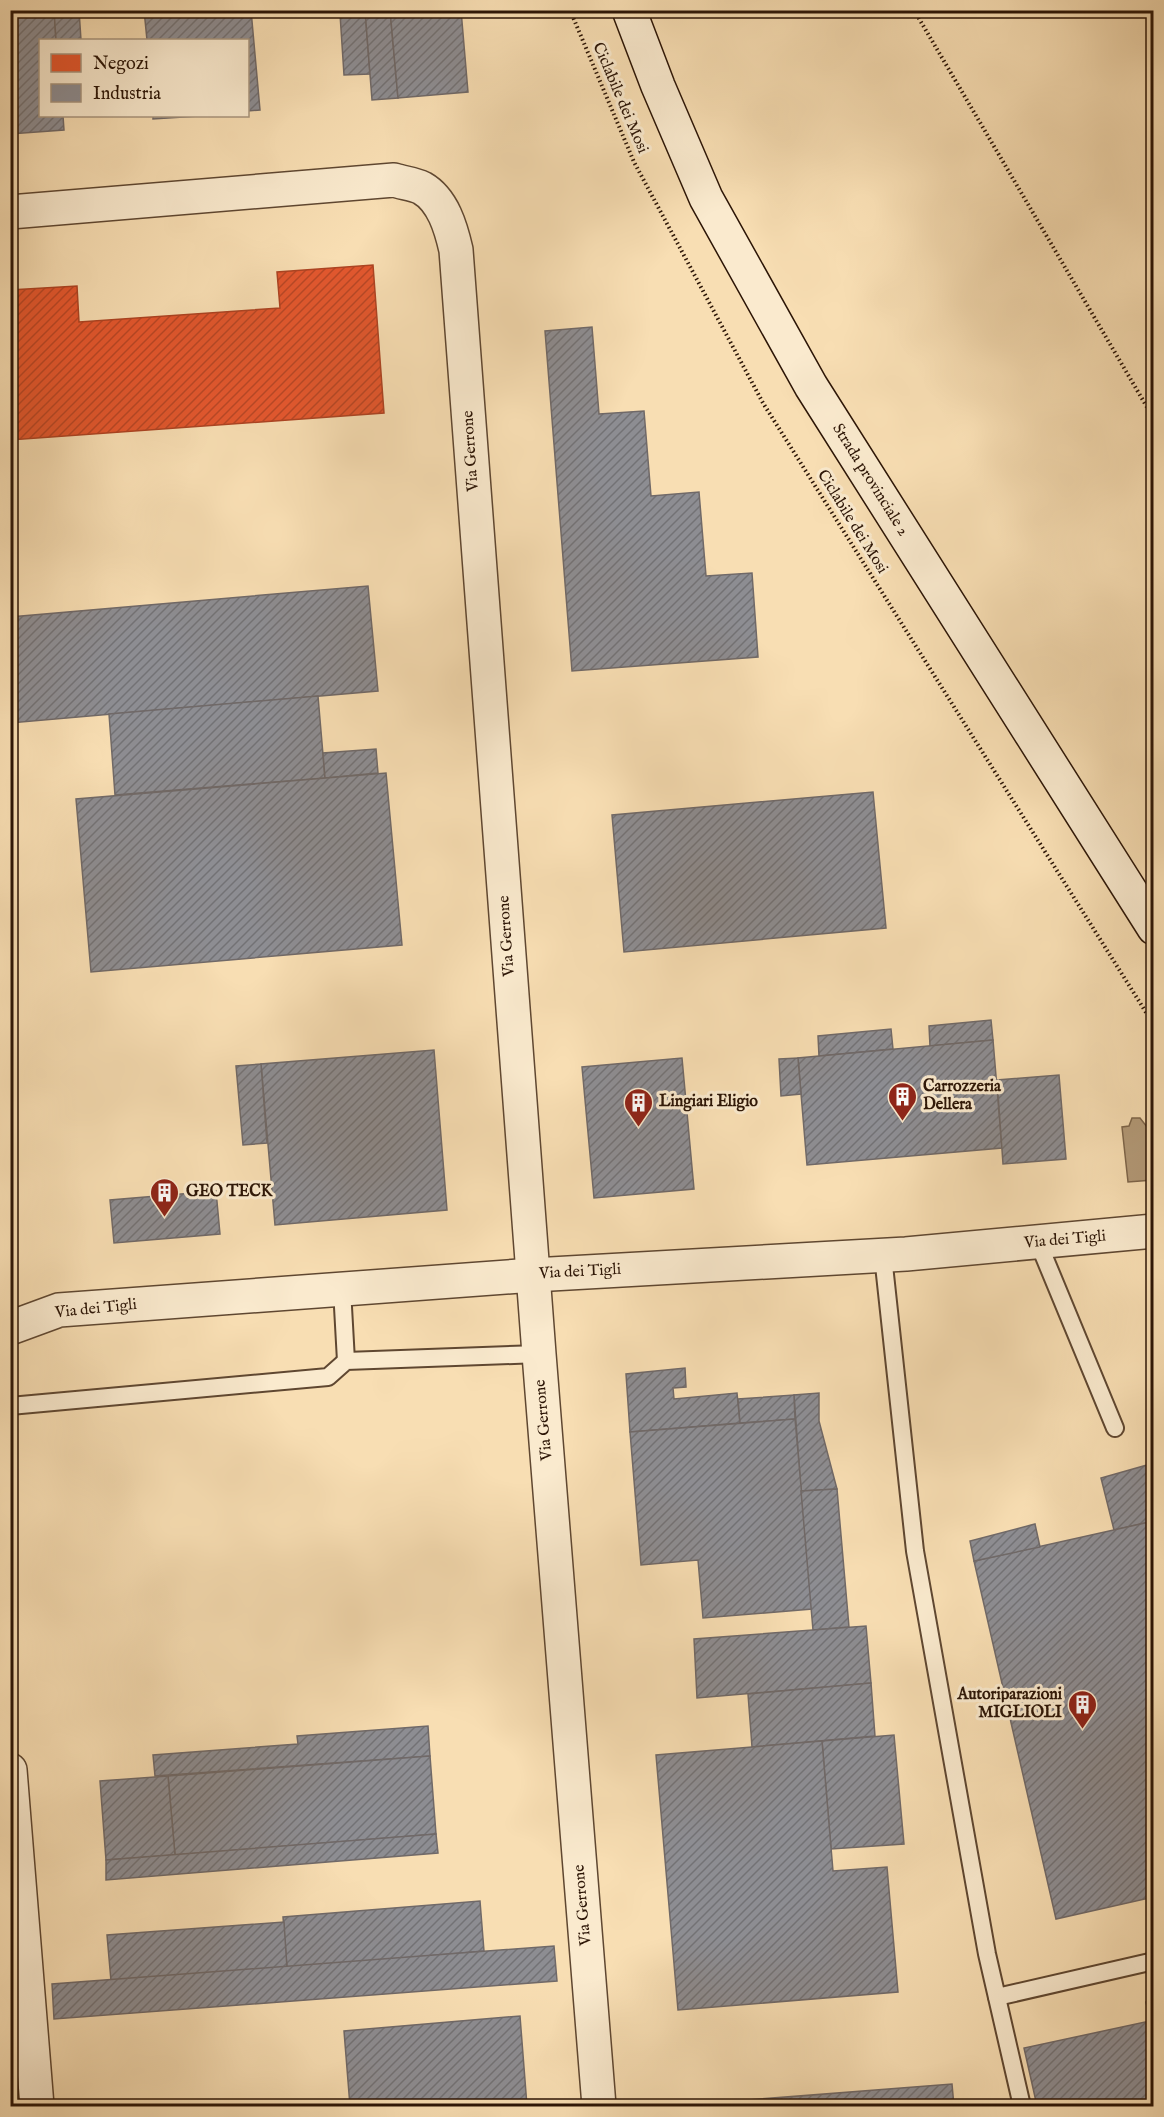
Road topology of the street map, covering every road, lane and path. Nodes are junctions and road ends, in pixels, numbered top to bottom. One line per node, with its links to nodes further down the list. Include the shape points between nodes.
1 (570, 10): 7 (path, Ciclabile dei Mosi, via 634,162 763,403)
2 (629, 10): 6 (street, Strada provinciale 2, via 706,198 811,386)
3 (914, 10): 5 (path)
4 (10, 212): 11 (street, Via Gerrone, via 394,180 423,188 440,206 456,250)
5 (1154, 419)
6 (1154, 928)
7 (1154, 1024)
8 (1154, 1231): 9 (street, Via dei Tigli)
9 (1038, 1242): 10 (street, Via dei Tigli); 17 (lane)
10 (883, 1256): 11 (street, Via dei Tigli); 20 (lane, via 915,1551)
11 (533, 1275): 12 (street, Via dei Tigli); 14 (street, Via Gerrone)
12 (342, 1289): 13 (street, Via dei Tigli, via 59,1310); 15 (lane)
13 (10, 1328)
14 (539, 1354): 15 (lane); 22 (street, Via Gerrone)
15 (346, 1361): 16 (lane, via 328,1377)
16 (10, 1406)
17 (1115, 1428)
18 (10, 1770): 21 (street)
19 (1154, 1961): 20 (lane)
20 (997, 1997): 23 (lane)
21 (37, 2106)
22 (599, 2106)
23 (1022, 2106)

